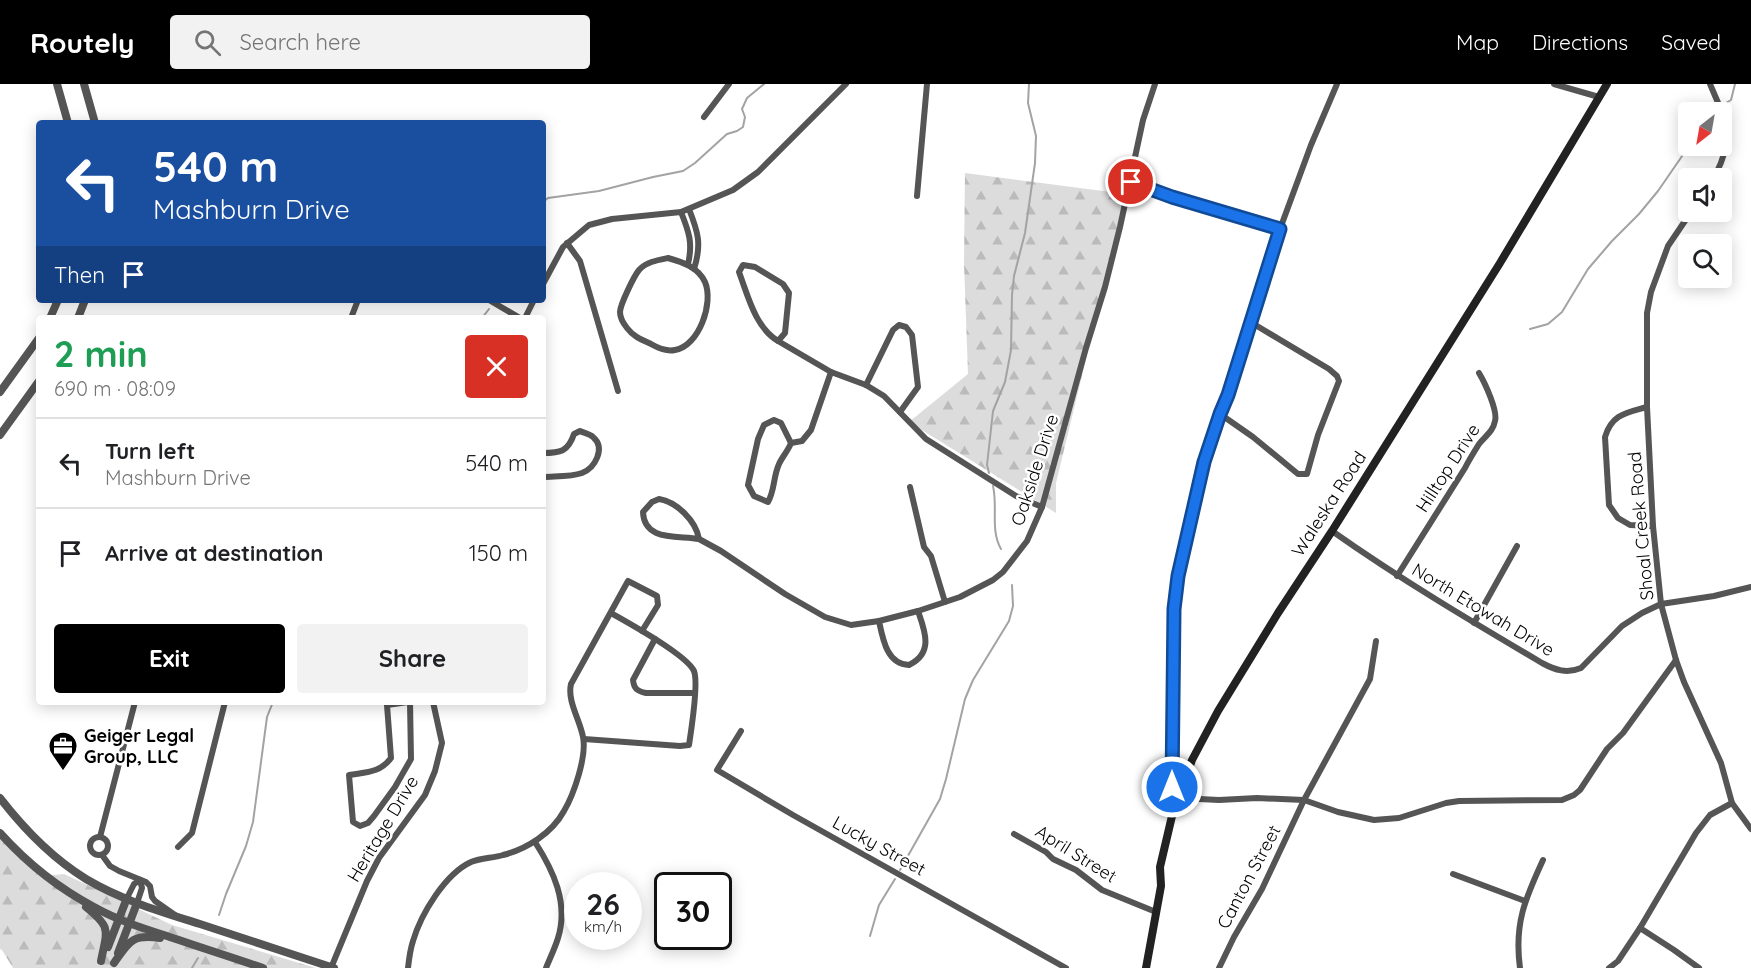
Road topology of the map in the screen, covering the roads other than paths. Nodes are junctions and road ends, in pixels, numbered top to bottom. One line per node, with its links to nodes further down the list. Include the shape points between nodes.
1 (57, 84): 14 (street)
2 (84, 84): 15 (street)
3 (729, 84): 13 (street)
4 (846, 84): 18 (street, via 758,172 733,190)
5 (927, 84): 17 (street)
6 (1155, 84): 16 (street, Oakside Drive, via 1143,120)
7 (1337, 84): 21 (street)
8 (1554, 84): 11 (street)
9 (1607, 84): 11 (main road, Waleska Road)
10 (1710, 84): 12 (street)
11 (1599, 97): 47 (main road, Waleska Road)
12 (1717, 102)
13 (704, 117)
14 (67, 120)
15 (93, 120)
16 (1131, 182): 21 (street); 45 (street, Oakside Drive)
17 (917, 196)
18 (689, 209): 19 (street); 24 (street, via 699,244)
19 (681, 212): 22 (street, via 589,225); 23 (street, via 691,244)
20 (1684, 222): 37 (street, Shoal Creek Road, via 1668,246 1651,292 1647,313)
21 (1280, 229): 28 (street)
22 (567, 243): 25 (street); 35 (street, via 580,261)
23 (688, 264): 24 (street); 24 (street, via 668,258 650,262 639,270 620,310 622,322 632,334 667,351 678,350 692,339 708,303 705,282)
24 (694, 269)
25 (546, 278)
26 (495, 303): 27 (street)
27 (517, 315)
28 (1252, 323): 39 (street); 39 (street, via 1329,369 1339,381 1307,474 1298,474)
29 (778, 341): 29 (street, via 767,334 753,309 739,272 743,265 755,267 783,284 789,293 784,333); 31 (street)
30 (36, 342): 36 (street)
31 (831, 372): 34 (street); 41 (street, via 811,430 802,441)
32 (1479, 373): 50 (street, Hilltop Drive, via 1496,419)
33 (36, 385): 40 (street)
34 (866, 385): 38 (street, via 888,398); 38 (street, via 892,330 899,325 906,327 912,335 918,387)
35 (618, 391)
36 (0, 392)
37 (1647, 407): 46 (street, Shoal Creek Road); 46 (street, via 1621,415 1608,428 1608,505 1630,525)
38 (900, 412): 45 (street, via 926,439 1016,496)
39 (1220, 414): 74 (street, via 1204,462 1174,609)
40 (0, 435)
41 (791, 443): 41 (street, via 781,423 774,420 764,424 747,485 754,496 768,502 779,463)
42 (546, 453): 43 (street, via 565,449 580,431 592,436 599,453 595,462 581,473)
43 (546, 477)
44 (910, 487): 52 (street, via 924,547 931,556)
45 (1042, 507): 52 (street, Oakside Drive, via 1028,541 1003,572 972,592)
46 (1653, 526): 53 (street, Shoal Creek Road)
47 (1332, 531): 50 (street, North Etowah Drive); 71 (main road, Waleska Road, via 1218,711 1192,760)
48 (699, 539): 48 (street, Oakside Drive, via 686,515 672,504 659,499 643,512 652,531); 56 (street, Oakside Drive, via 825,617 851,625)
49 (1517, 546): 57 (street)
50 (1397, 576): 57 (street, North Etowah Drive)
51 (1751, 587): 53 (street, North Etowah Drive)
52 (945, 602): 54 (street, Oakside Drive)
53 (1661, 604): 57 (street, North Etowah Drive, via 1631,619 1581,668 1569,671 1553,669); 61 (street, Shoal Creek Road)
54 (918, 611): 56 (street, Oakside Drive); 56 (street, via 926,645 920,658 909,665 892,658)
55 (611, 613): 58 (street); 58 (street, via 628,582 657,596 658,605); 69 (street, via 571,684)
56 (879, 621)
57 (1474, 623)
58 (642, 631): 59 (street)
59 (655, 639): 62 (street, via 681,656 694,671); 62 (street, via 633,680 634,687 646,693)
60 (1376, 641): 72 (street, Canton Street, via 1370,680)
61 (1676, 660): 72 (street, via 1580,790 1569,798 1459,801 1399,818 1374,820); 73 (street, Shoal Creek Road, via 1721,763)
62 (695, 693): 69 (street, via 689,745)
63 (134, 705): 78 (street)
64 (224, 705): 80 (street, via 192,833)
65 (387, 705): 66 (street, via 391,758 376,770 349,775 353,822 360,826 374,816 411,759)
66 (409, 705)
67 (434, 705): 98 (street, Heritage Drive, via 442,743 435,771 425,795 379,858)
68 (741, 731): 101 (street, Lucky Street, via 717,770)
69 (584, 739): 79 (street, via 582,759 563,814)
70 (0, 798): 86 (street, via 40,843 70,868)
71 (1179, 798): 72 (street); 74 (main road, Waleska Road)
72 (1304, 800): 103 (street, Canton Street)
73 (1732, 803): 75 (street, Shoal Creek Road); 93 (street, via 1710,815 1703,824)
74 (1172, 816): 89 (main road, Waleska Road, via 1160,867)
75 (1751, 830)
76 (0, 832): 85 (street)
77 (1014, 834): 89 (street, April Street, via 1102,890)
78 (100, 837): 81 (street, via 108,846); 81 (street, via 92,840 89,847 93,854)
79 (535, 842): 99 (street, via 503,855 473,861 452,876 420,923); 100 (street, via 553,872 561,904 558,938)
80 (178, 847)
81 (102, 855): 84 (street, via 110,866)
82 (1543, 860): 87 (street)
83 (1453, 874): 87 (street)
84 (140, 880): 86 (street); 88 (street, via 142,888); 90 (street, via 150,886 155,901)
85 (62, 888): 91 (street); 95 (street, via 105,924)
86 (127, 898): 88 (street); 91 (street)
87 (1525, 901): 104 (street, via 1517,946)
88 (137, 903): 90 (street); 92 (street)
89 (1156, 912): 102 (main road, Waleska Road)
90 (178, 917): 98 (street)
91 (119, 920): 92 (street); 95 (street)
92 (129, 924): 94 (street); 96 (street)
93 (1640, 928): 105 (street); 106 (street)
94 (178, 940): 96 (street, via 139,937 130,942); 97 (street)
95 (100, 964)
96 (113, 966)
97 (263, 968)
98 (332, 968)
99 (408, 968)
100 (546, 968)
101 (1066, 968)
102 (1146, 968)
103 (1219, 968)
104 (1520, 968)
105 (1609, 968)
106 (1699, 968)

